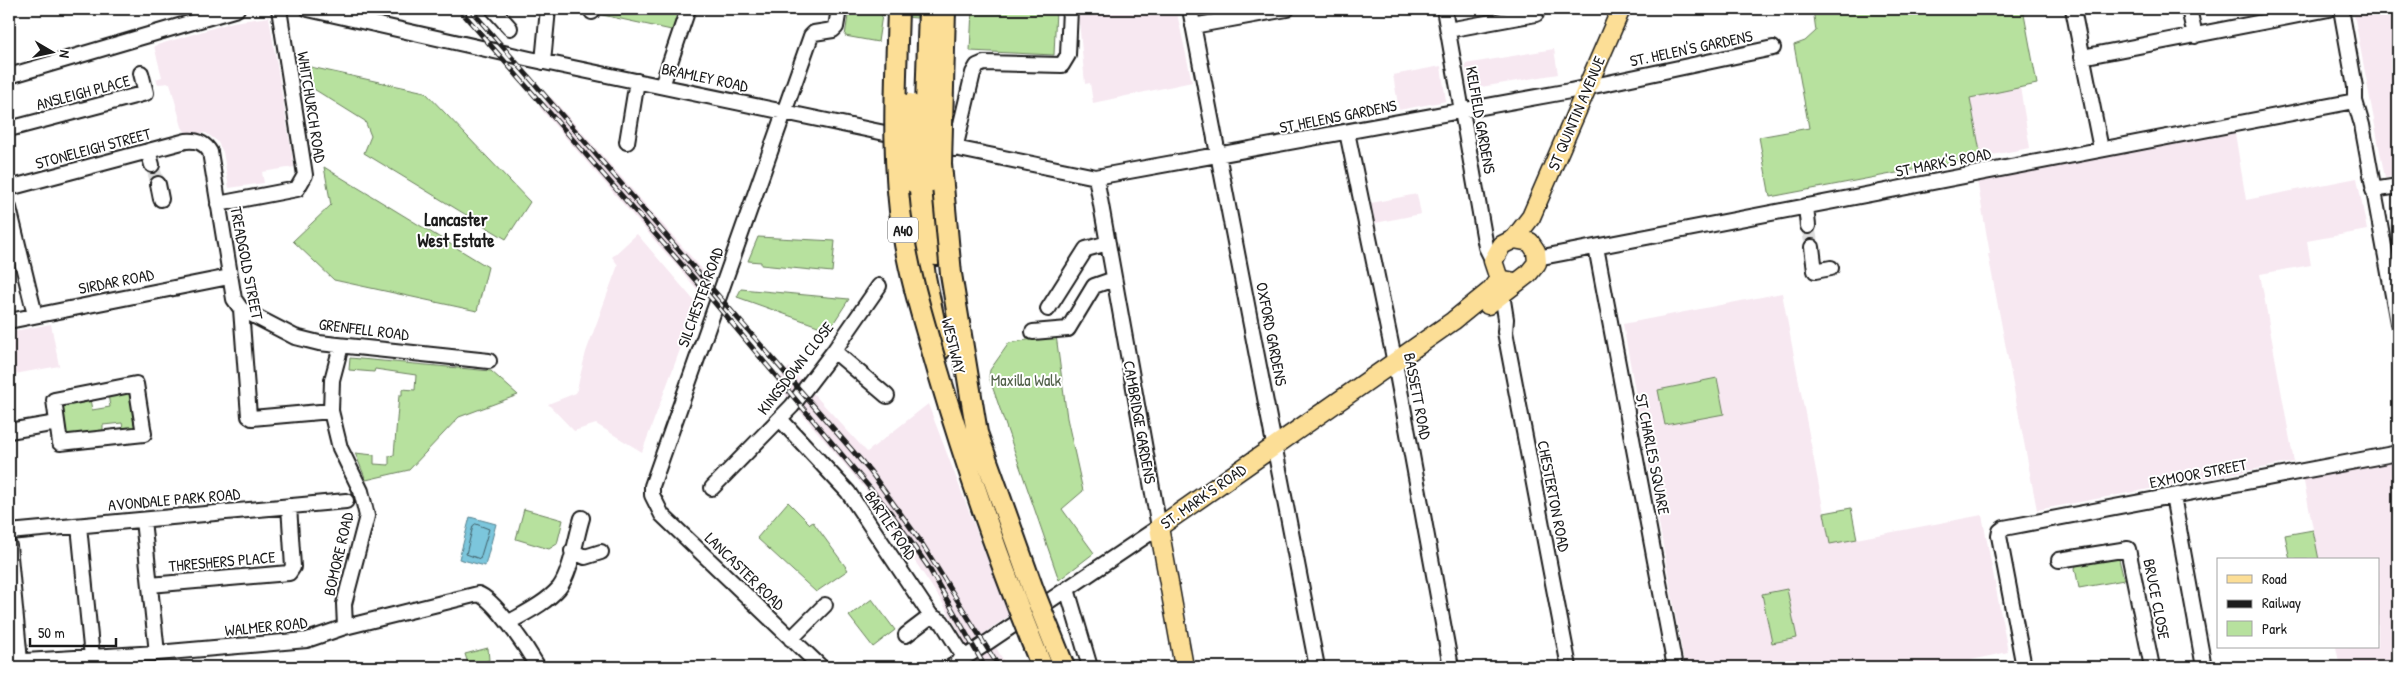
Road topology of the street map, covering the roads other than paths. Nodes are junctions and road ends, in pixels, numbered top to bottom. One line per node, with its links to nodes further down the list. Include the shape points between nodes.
1 (237, 9): 21 (street)
2 (279, 9): 53 (street, WHITCHURCH ROAD, via 305,175 297,189)
3 (308, 9): 29 (street, BRAMLEY ROAD)
4 (493, 9): 24 (street)
5 (548, 9): 29 (street)
6 (688, 9): 33 (street)
7 (839, 9): 37 (street, SILCHESTER ROAD, via 833,30 811,36)
8 (898, 9): 87 (highway, A40, bridge, via 897,178 903,232 920,307)
9 (912, 9): 87 (highway, WESTWAY / A40, bridge, via 910,103 913,182 925,277)
10 (929, 9): 86 (highway, WESTWAY / A40, bridge, via 928,182 937,270)
11 (945, 9): 86 (highway, A40, bridge, via 941,164 951,274)
12 (1070, 9): 42 (street, via 1068,55 1062,65 984,63 977,66)
13 (1190, 9): 23 (street, OXFORD GARDENS)
14 (1287, 9): 23 (street)
15 (1444, 9): 25 (street, KELFIELD GARDENS)
16 (1621, 9): 34 (main road, ST QUINTIN AVENUE)
17 (2073, 9): 28 (street)
18 (2189, 9): 26 (street)
19 (2329, 9): 26 (street)
20 (2340, 9): 35 (street)
21 (210, 12): 31 (street)
22 (1536, 14): 25 (street)
23 (1194, 26): 45 (street, OXFORD GARDENS)
24 (510, 28)
25 (1448, 30): 36 (street, KELFIELD GARDENS)
26 (2195, 36): 28 (street)
27 (1773, 48): 34 (street, ST. HELEN'S GARDENS)
28 (2082, 57): 43 (street)
29 (543, 62): 32 (street, BRAMLEY ROAD)
30 (142, 73): 38 (street, ANSLEIGH PLACE, via 146,93)
31 (9, 76)
32 (637, 81): 33 (street, BRAMLEY ROAD); 41 (street)
33 (662, 86): 37 (street, BRAMLEY ROAD)
34 (1587, 88): 36 (street, ST HELENS GARDENS); 59 (main road, ST QUINTIN AVENUE)
35 (2355, 101): 43 (street, ST MARK'S ROAD); 51 (street)
36 (1461, 111): 39 (street, ST HELENS GARDENS); 57 (street, KELFIELD GARDENS)
37 (785, 112): 42 (street, BRAMLEY ROAD); 91 (street, SILCHESTER ROAD, via 654,476)
38 (9, 130)
39 (1348, 132): 45 (street, ST HELENS GARDENS); 80 (street, BASSETT ROAD)
40 (186, 141): 44 (street, STONELEIGH STREET); 53 (street, TREADGOLD STREET, via 195,140 210,152)
41 (627, 142)
42 (955, 149): 47 (street, BRAMLEY ROAD)
43 (2101, 149): 54 (street, ST MARK'S ROAD)
44 (148, 151): 46 (street); 50 (street, STONELEIGH STREET)
45 (1219, 156): 47 (street, ST HELENS GARDENS); 88 (street, OXFORD GARDENS)
46 (152, 165)
47 (1096, 177): 58 (street, CAMBRIDGE GARDENS)
48 (158, 184): 52 (street)
49 (2398, 186): 51 (street)
50 (9, 188)
51 (2373, 190): 74 (street)
52 (161, 199)
53 (218, 204): 64 (street, TREADGOLD STREET)
54 (1806, 206): 56 (street); 60 (street, ST MARK'S ROAD)
55 (9, 208): 71 (street)
56 (1808, 226)
57 (1485, 238): 59 (street); 62 (street, KELFIELD GARDENS)
58 (1108, 243): 65 (street, CAMBRIDGE GARDENS); 70 (street, via 1086,249)
59 (1521, 246): 60 (street, ST MARK'S ROAD); 62 (main road, ST QUINTIN AVENUE); 66 (main road, ST QUINTIN AVENUE, via 1534,268)
60 (1596, 247): 126 (street, ST CHARLES SQUARE)
61 (1812, 247): 63 (street, via 1815,271)
62 (1493, 262): 66 (main road)
63 (1831, 268)
64 (229, 276): 69 (street, TREADGOLD STREET, via 234,299); 71 (street, SIRDAR ROAD)
65 (1114, 279): 75 (street, via 1094,286 1068,328); 98 (street, CAMBRIDGE GARDENS)
66 (1506, 285): 68 (main road, ST. MARK'S ROAD); 73 (main road, ST. MARK'S ROAD, via 1490,290); 76 (street, CHESTERTON ROAD)
67 (879, 286): 78 (street, KINGSDOWN CLOSE)
68 (1487, 305): 73 (main road, ST. MARK'S ROAD); 76 (street, CHESTERTON ROAD)
69 (241, 309): 77 (street, GRENFELL ROAD, via 295,337); 82 (street, TREADGOLD STREET, via 249,416)
70 (1048, 309)
71 (36, 315): 72 (street, SIRDAR ROAD)
72 (9, 321)
73 (1453, 321): 80 (main road, ST. MARK'S ROAD)
74 (2398, 323)
75 (1033, 332)
76 (1505, 332): 125 (street, CHESTERTON ROAD)
77 (341, 346): 79 (street, GRENFELL ROAD); 82 (street, BOMORE ROAD, via 332,380)
78 (834, 351): 81 (street); 83 (street, KINGSDOWN CLOSE)
79 (489, 361)
80 (1395, 363): 88 (main road, ST. MARK'S ROAD); 124 (street, BASSETT ROAD)
81 (887, 396)
82 (331, 411): 109 (street, BOMORE ROAD, via 340,448 361,491 367,516 344,604)
83 (780, 419): 90 (street, KINGSDOWN CLOSE); 107 (street, BARTLE ROAD, via 848,492)
84 (57, 423): 84 (street, via 54,400 136,384 144,434 60,444); 85 (street)
85 (9, 431)
86 (976, 433): 120 (highway, WESTWAY / A40, bridge)
87 (960, 445): 119 (highway, WESTWAY / A40, bridge, via 1013,598)
88 (1275, 446): 98 (main road, ST. MARK'S ROAD); 123 (street, OXFORD GARDENS)
89 (2398, 453): 92 (street, EXMOOR STREET)
90 (712, 488)
91 (652, 495): 111 (street, LANCASTER ROAD, via 662,515)
92 (2173, 496): 127 (street, EXMOOR STREET, via 2000,531); 129 (street)
93 (342, 497): 94 (street, AVONDALE PARK ROAD)
94 (289, 506): 96 (street, AVONDALE PARK ROAD); 104 (street, THRESHERS PLACE, via 293,567 289,573)
95 (582, 518): 101 (street)
96 (143, 520): 97 (street, AVONDALE PARK ROAD); 104 (street)
97 (79, 526): 99 (street, AVONDALE PARK ROAD); 114 (street)
98 (1159, 527): 105 (street, ST. MARK'S ROAD); 122 (main road, CAMBRIDGE GARDENS)
99 (9, 532)
100 (9, 546): 115 (street)
101 (572, 552): 102 (street, via 585,557); 108 (street, via 566,576 559,588)
102 (601, 552)
103 (2059, 560): 128 (street, BRUCE CLOSE, via 2128,549)
104 (150, 585): 112 (street)
105 (1067, 589): 113 (street, ST. MARK'S ROAD); 121 (street)
106 (825, 606): 111 (street)
107 (932, 616): 110 (street); 113 (street, BARTLE ROAD, via 942,622)
108 (508, 623): 109 (street, WALMER ROAD, via 486,596 478,594); 116 (street, WALMER ROAD)
109 (345, 627): 112 (street, WALMER ROAD, via 307,640)
110 (906, 635)
111 (791, 639): 117 (street, LANCASTER ROAD)
112 (157, 654): 114 (street, WALMER ROAD)
113 (964, 656): 118 (street, ST. MARK'S ROAD)
114 (92, 657): 115 (street, WALMER ROAD)
115 (15, 661)
116 (538, 667)
117 (821, 667)
118 (951, 667)
119 (1042, 667)
120 (1064, 667)
121 (1090, 667)
122 (1184, 667)
123 (1317, 667)
124 (1451, 667)
125 (1569, 667)
126 (1675, 667)
127 (2024, 667)
128 (2152, 667)
129 (2204, 667)

